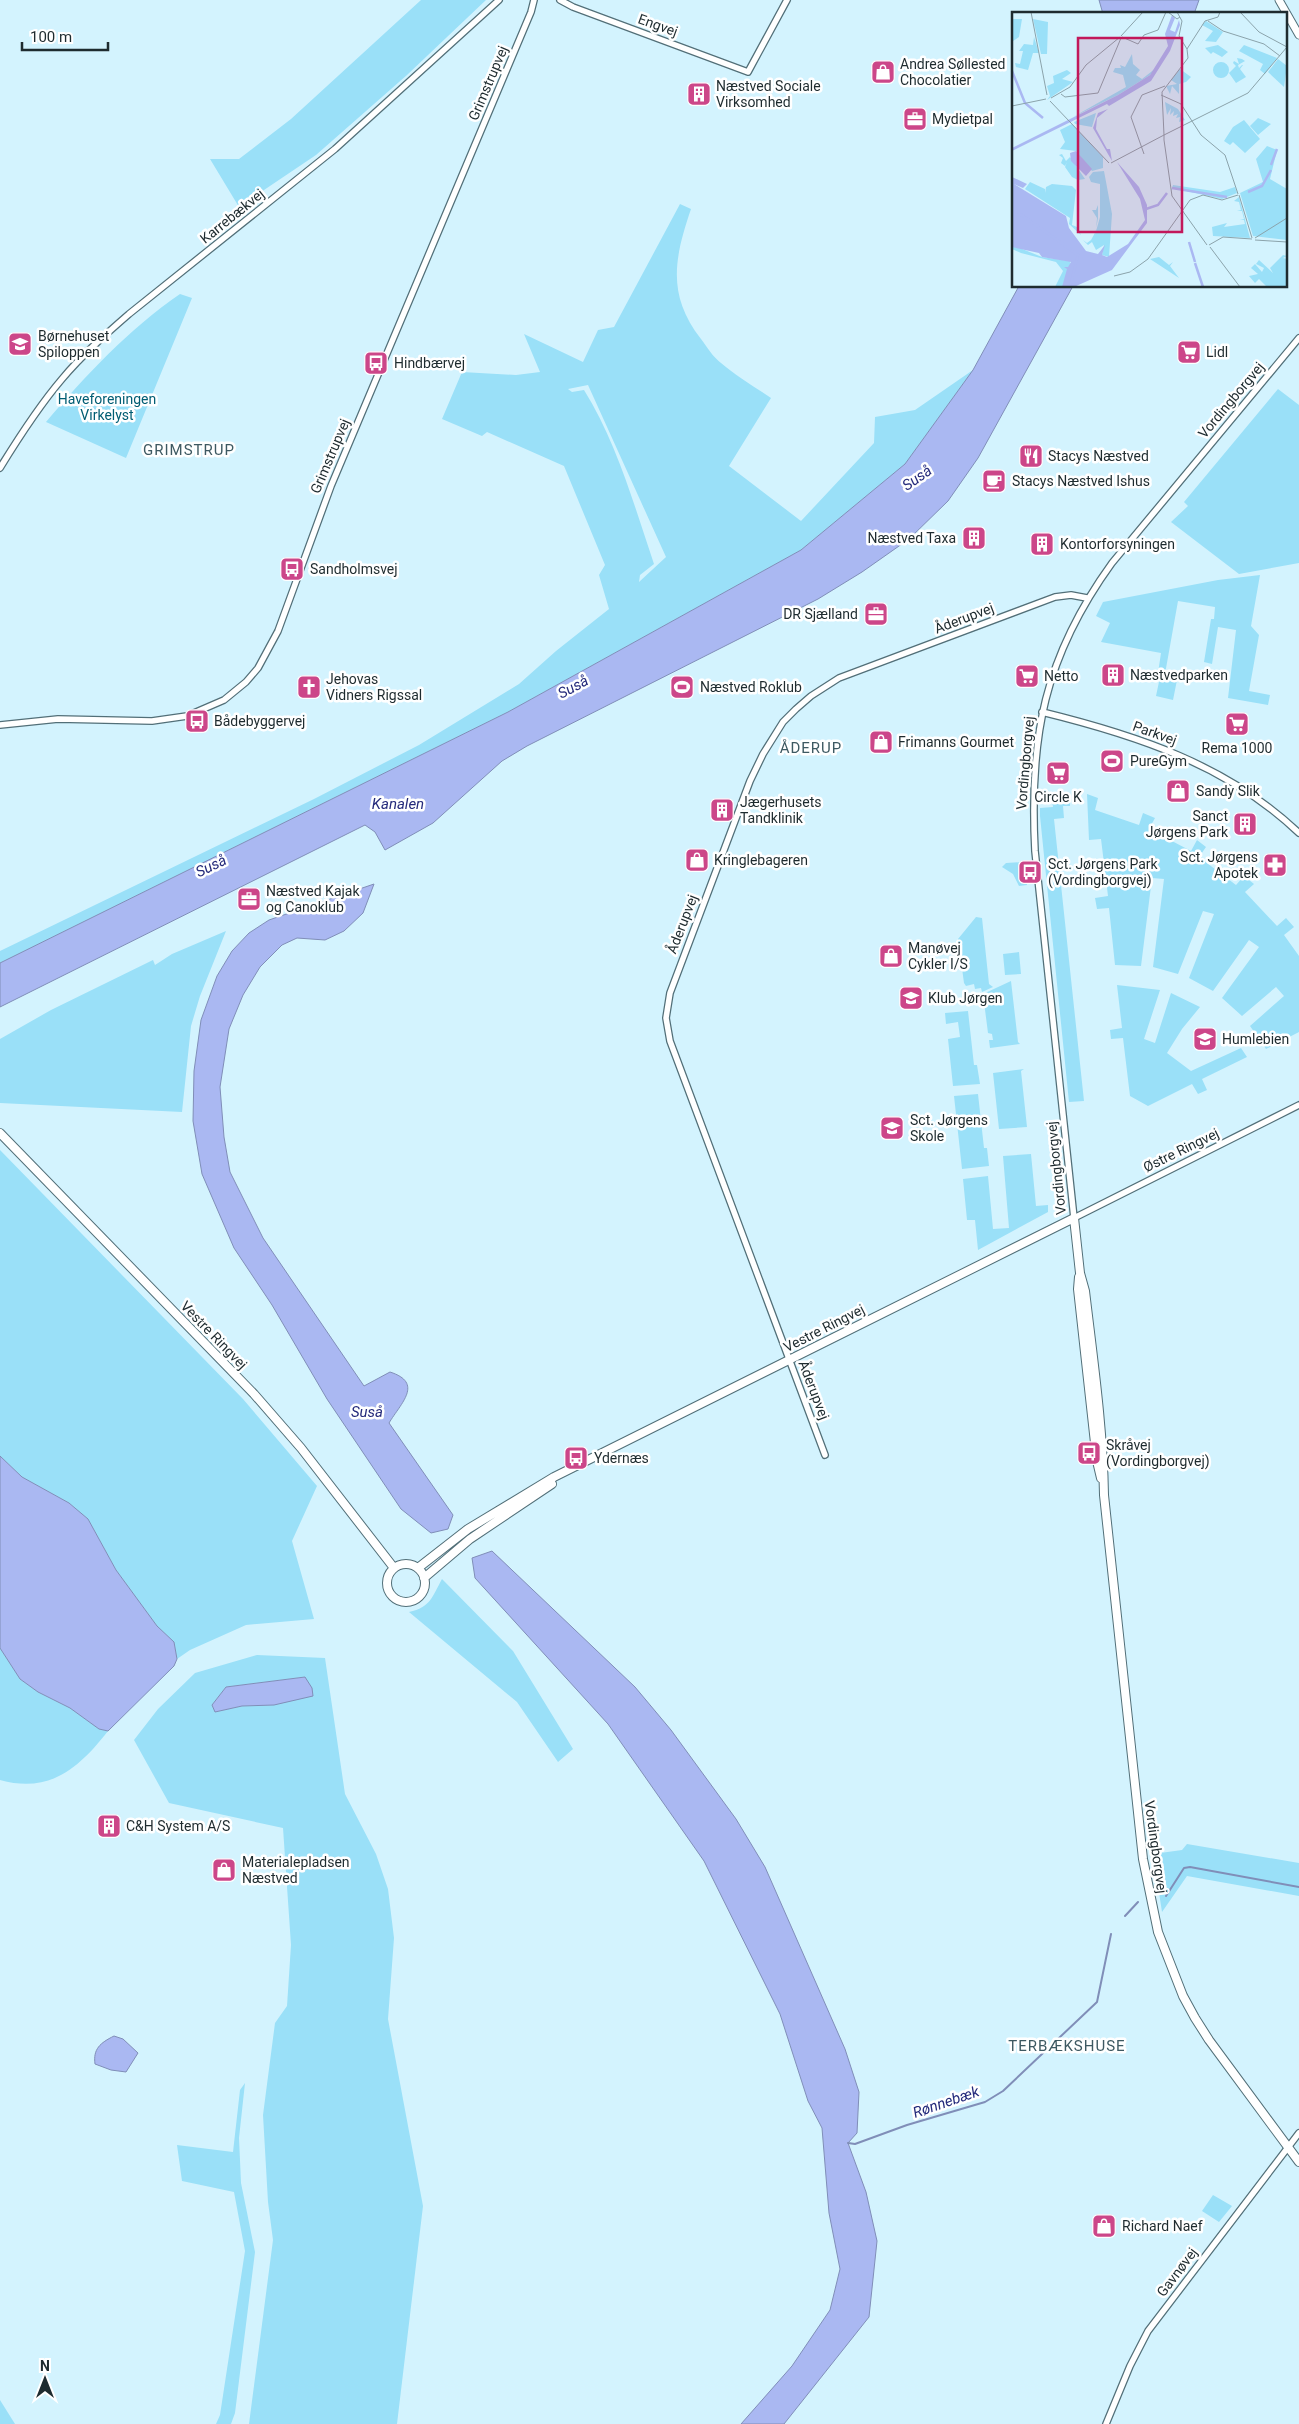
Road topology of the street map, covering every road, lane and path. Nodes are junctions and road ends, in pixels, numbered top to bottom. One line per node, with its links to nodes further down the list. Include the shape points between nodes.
1 (499, 0): 10 (street, Karrebækvej, via 335,149 104,336 63,378 37,411)
2 (534, 0): 13 (street, Grimstrupvej, via 330,486 278,631 258,668 224,700 187,716 152,721 58,719)
3 (560, 0): 4 (street, Engvej, via 573,8 748,72)
4 (787, 0)
5 (1279, 0): 6 (main road)
6 (1286, 12)
7 (1286, 12): 8 (main road)
8 (1299, 35)
9 (1299, 338): 11 (street, Vordingborgvej, via 1112,563)
10 (0, 468)
11 (1087, 598): 12 (street, Vordingborgvej, via 1052,674); 18 (street, Åderupvej, via 1055,597 826,685 783,722 750,781 670,993 666,1018 670,1041)
12 (1042, 712): 14 (street, Parkvej, via 1142,740 1202,766 1247,793); 17 (street, Vordingborgvej, via 1032,801 1035,851)
13 (0, 725)
14 (1299, 833)
15 (1299, 1106): 17 (street, Østre Ringvej)
16 (0, 1133): 21 (main road, Vestre Ringvej, via 254,1394 301,1448)
17 (1074, 1218): 18 (main road, Vestre Ringvej); 25 (main road, Vordingborgvej, via 1080,1273 1078,1289 1143,1859 1158,1932 1195,2018)
18 (790, 1359): 19 (street, Åderupvej); 20 (main road, Vestre Ringvej)
19 (825, 1455)
20 (586, 1462): 22 (main road, Vestre Ringvej, via 554,1477 468,1528); 23 (main road, Vestre Ringvej, via 470,1539)
21 (394, 1568): 22 (main road, via 409,1564); 23 (main road, via 388,1576 387,1587 397,1600 408,1602 420,1596)
22 (418, 1568): 23 (main road)
23 (424, 1578)
24 (1299, 2133): 25 (street, Gavnøvej)
25 (1288, 2148): 26 (main road, Vordingborgvej); 27 (street, Gavnøvej, via 1148,2331)
26 (1299, 2162)
27 (1106, 2424)

